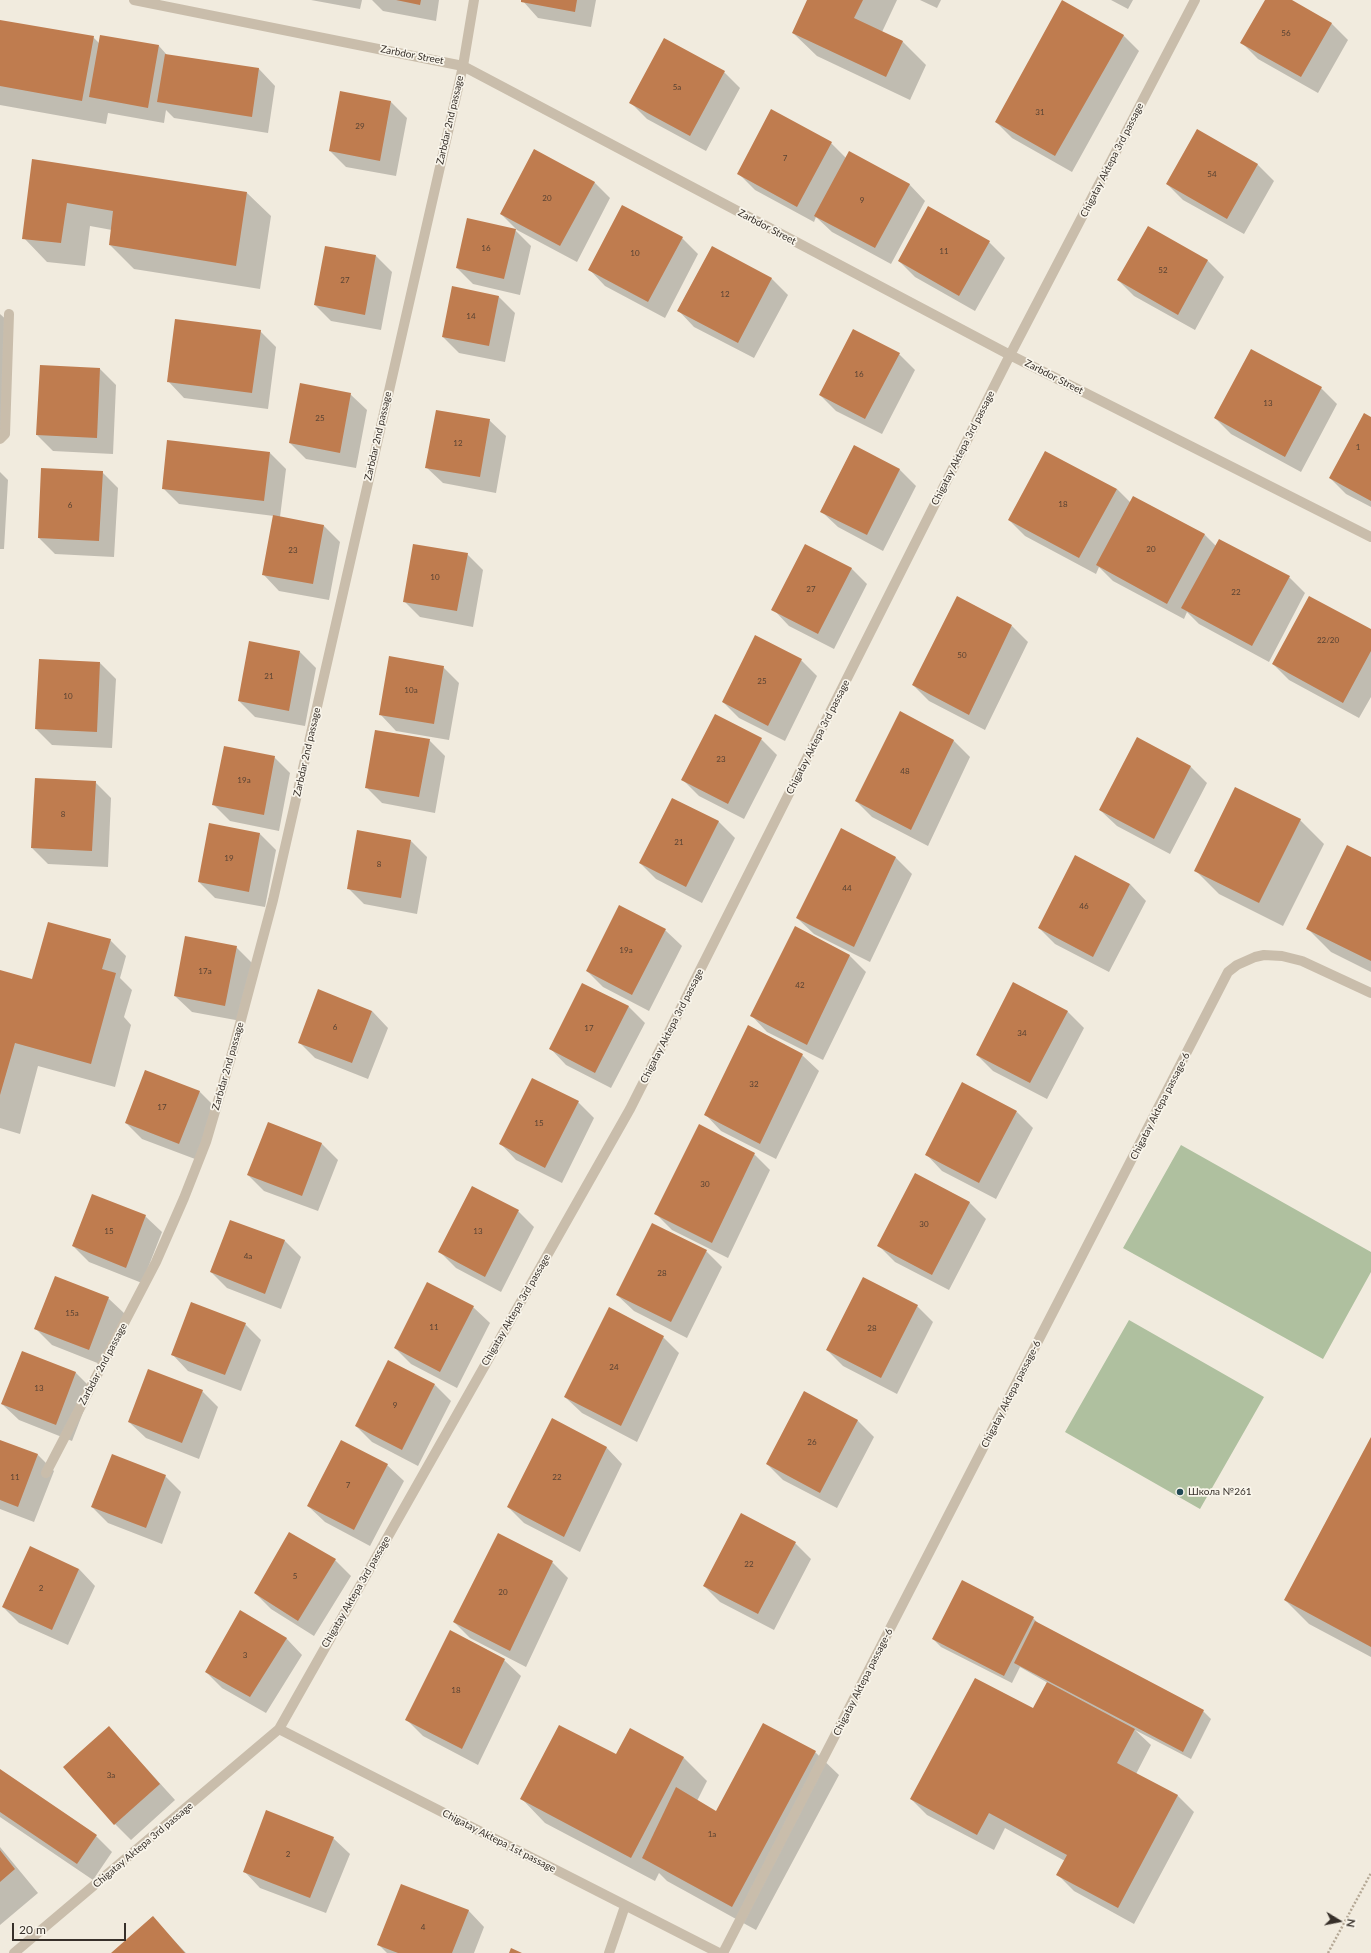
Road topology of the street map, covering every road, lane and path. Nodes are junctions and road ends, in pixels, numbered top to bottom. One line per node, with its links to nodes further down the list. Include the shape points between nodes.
1 (134, 0): 4 (street, Zarbdor Street)
2 (474, 0): 4 (street, Zarbdar 2nd passage)
3 (1195, 0): 6 (street, Chigatay Aktepa 3rd passage)
4 (463, 66): 6 (street, Zarbdor Street); 10 (street, Zarbdar 2nd passage, via 273,900 206,1142 156,1262)
5 (9, 314): 7 (street, via 5,434)
6 (1010, 355): 8 (street, Zarbdor Street); 11 (street, Chigatay Aktepa 3rd passage, via 630,1109)
7 (0, 439)
8 (1371, 537)
9 (1371, 993): 17 (street, Chigatay Aktepa passage-6, via 1302,962 1282,956 1255,957 1228,972)
10 (46, 1473)
11 (279, 1729): 13 (street, Chigatay Aktepa 1st passage); 14 (street, Chigatay Aktepa 3rd passage)
12 (1371, 1874): 18 (path)
13 (625, 1906): 15 (street); 16 (street, Chigatay Aktepa 1st passage)
14 (14, 1953)
15 (609, 1953)
16 (719, 1953)
17 (723, 1953)
18 (1328, 1953)

